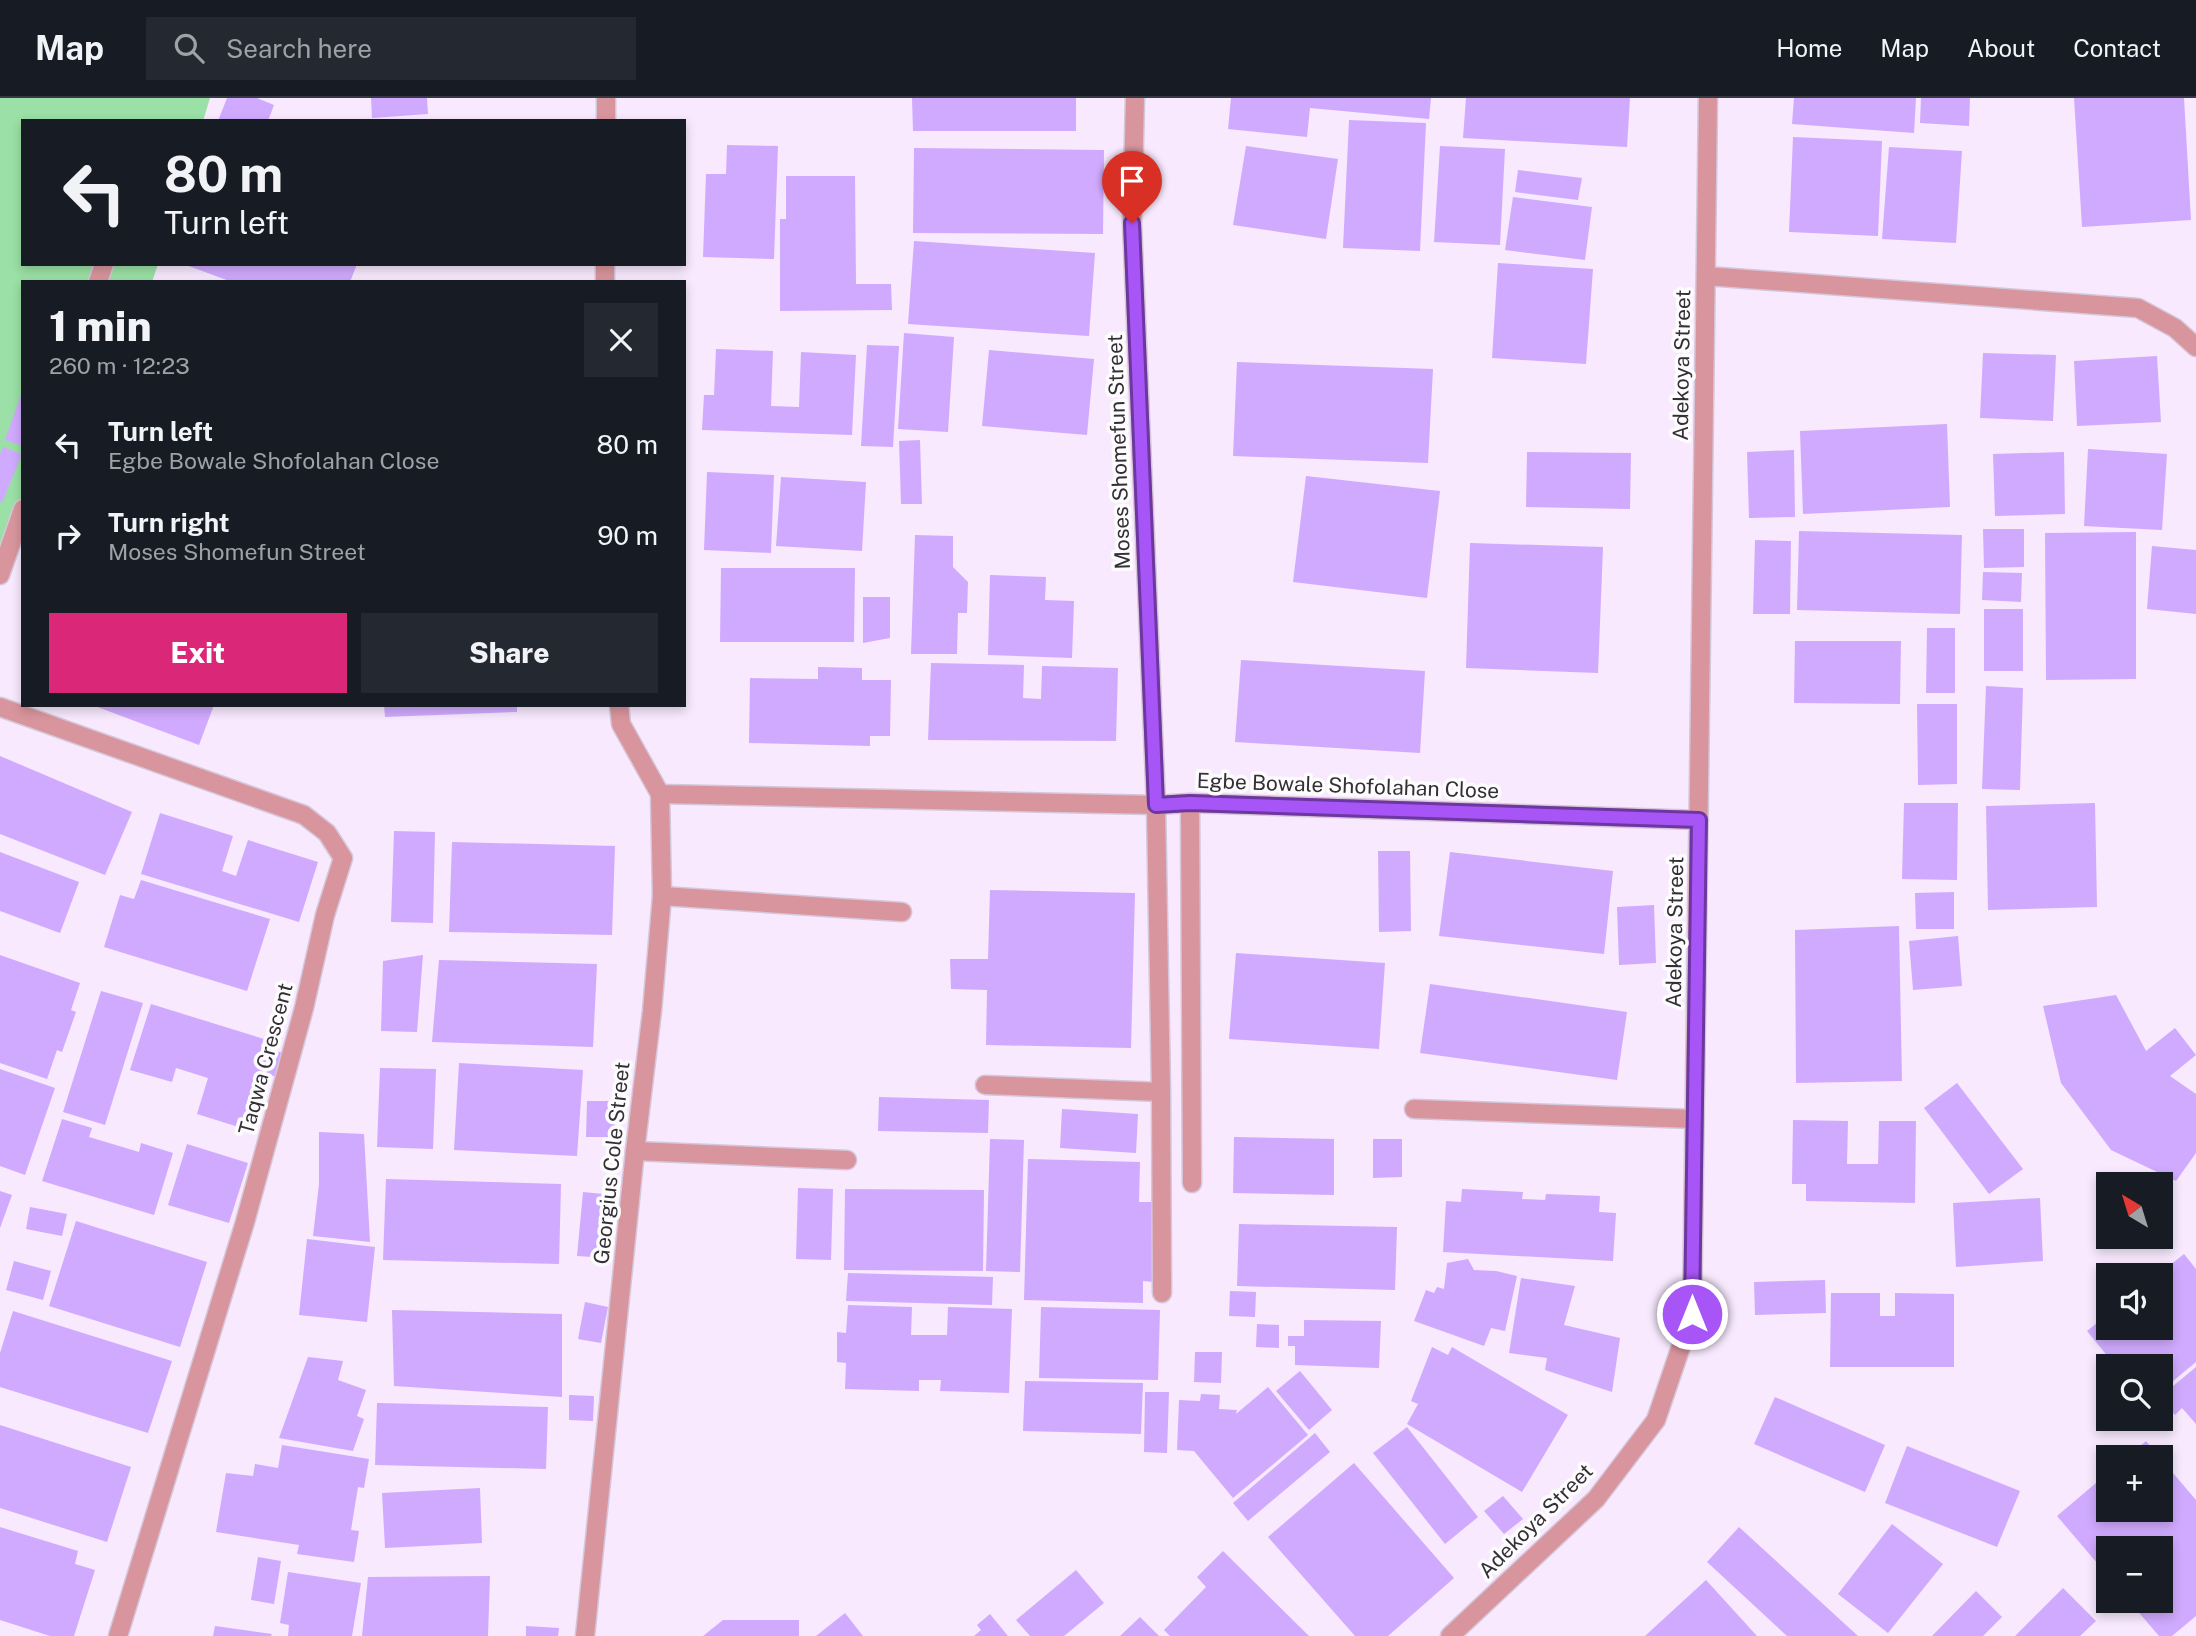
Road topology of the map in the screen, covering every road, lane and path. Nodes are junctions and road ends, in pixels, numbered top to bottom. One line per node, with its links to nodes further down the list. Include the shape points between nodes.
1 (606, 98): 4 (street)
2 (1135, 98): 13 (street, Moses Shomefun Street, via 1132,223)
3 (1709, 98): 5 (street, Adekoya Street)
4 (606, 119)
5 (1706, 276): 6 (street, via 2138,308 2175,328); 14 (street, Adekoya Street)
6 (2196, 347)
7 (21, 515): 8 (street)
8 (0, 575)
9 (0, 707): 25 (street, Taqwa Crescent, via 304,815 327,833 343,858 245,1222)
10 (619, 707): 11 (street, Georgius Cole Street, via 621,724)
11 (660, 793): 13 (street, Egbe Bowale Shofolahan Close); 15 (street, Georgius Cole Street)
12 (1190, 803): 13 (street, Egbe Bowale Shofolahan Close); 14 (street, Egbe Bowale Shofolahan Close); 23 (street)
13 (1156, 805): 18 (street, Moses Shomefun Street)
14 (1699, 820): 20 (street, Adekoya Street)
15 (662, 896): 16 (street); 21 (street, Georgius Cole Street)
16 (902, 912)
17 (985, 1084): 18 (street)
18 (1161, 1092): 24 (street, Moses Shomefun Street)
19 (1414, 1109): 20 (street)
20 (1694, 1119): 27 (street, Adekoya Street, via 1692,1314 1656,1420 1596,1499)
21 (635, 1151): 22 (street); 26 (street, Georgius Cole Street)
22 (847, 1160)
23 (1192, 1183)
24 (1162, 1293)
25 (118, 1636)
26 (585, 1636)
27 (1450, 1636)

